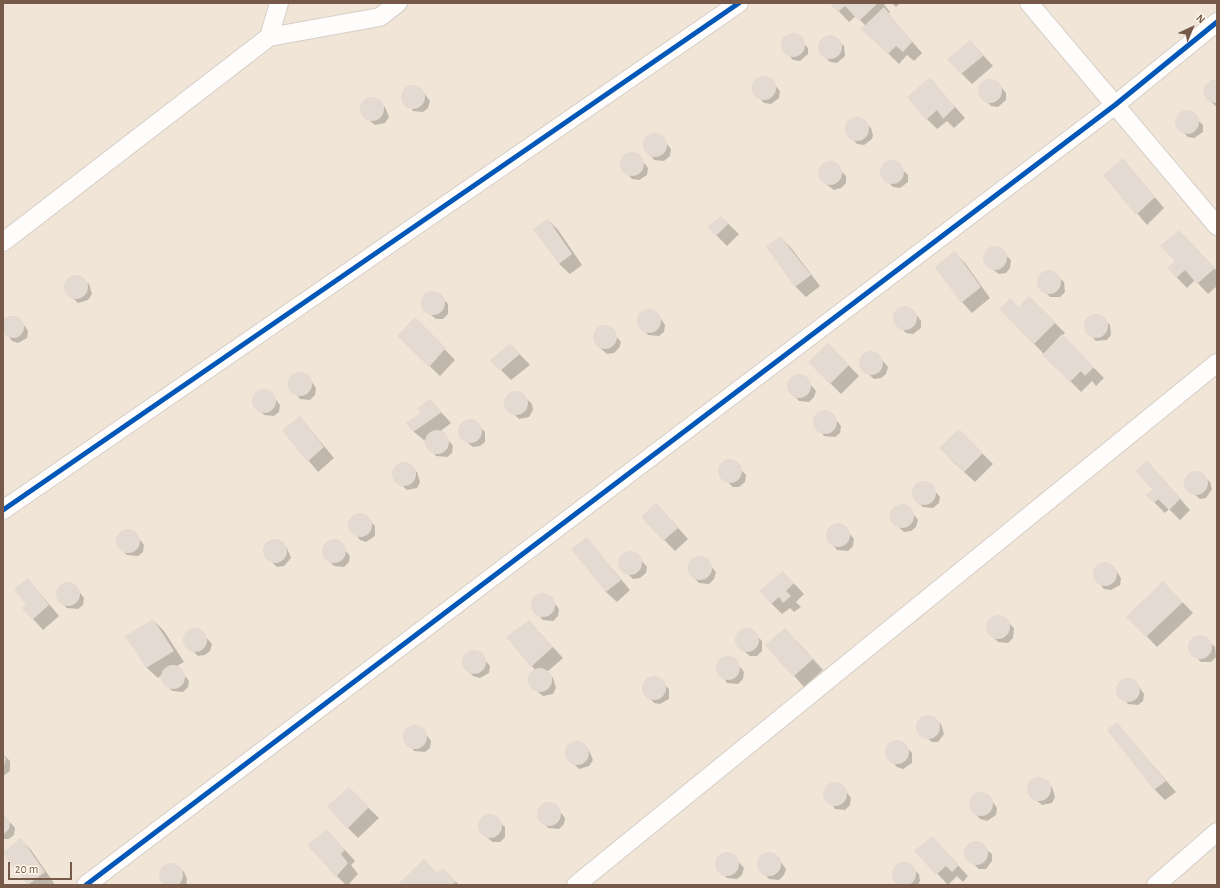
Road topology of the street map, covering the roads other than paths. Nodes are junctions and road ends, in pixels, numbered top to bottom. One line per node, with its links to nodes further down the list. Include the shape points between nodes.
1 (279, 3): 6 (street)
2 (398, 3): 6 (street, via 380,16)
3 (739, 3): 11 (street)
4 (1030, 3): 7 (street)
5 (1217, 22): 7 (street)
6 (269, 37): 9 (street)
7 (1115, 104): 8 (street); 13 (street)
8 (1217, 226)
9 (3, 242)
10 (1217, 363): 14 (street)
11 (3, 510)
12 (1217, 832): 15 (street)
13 (86, 885)
14 (576, 885)
15 (1156, 885)

